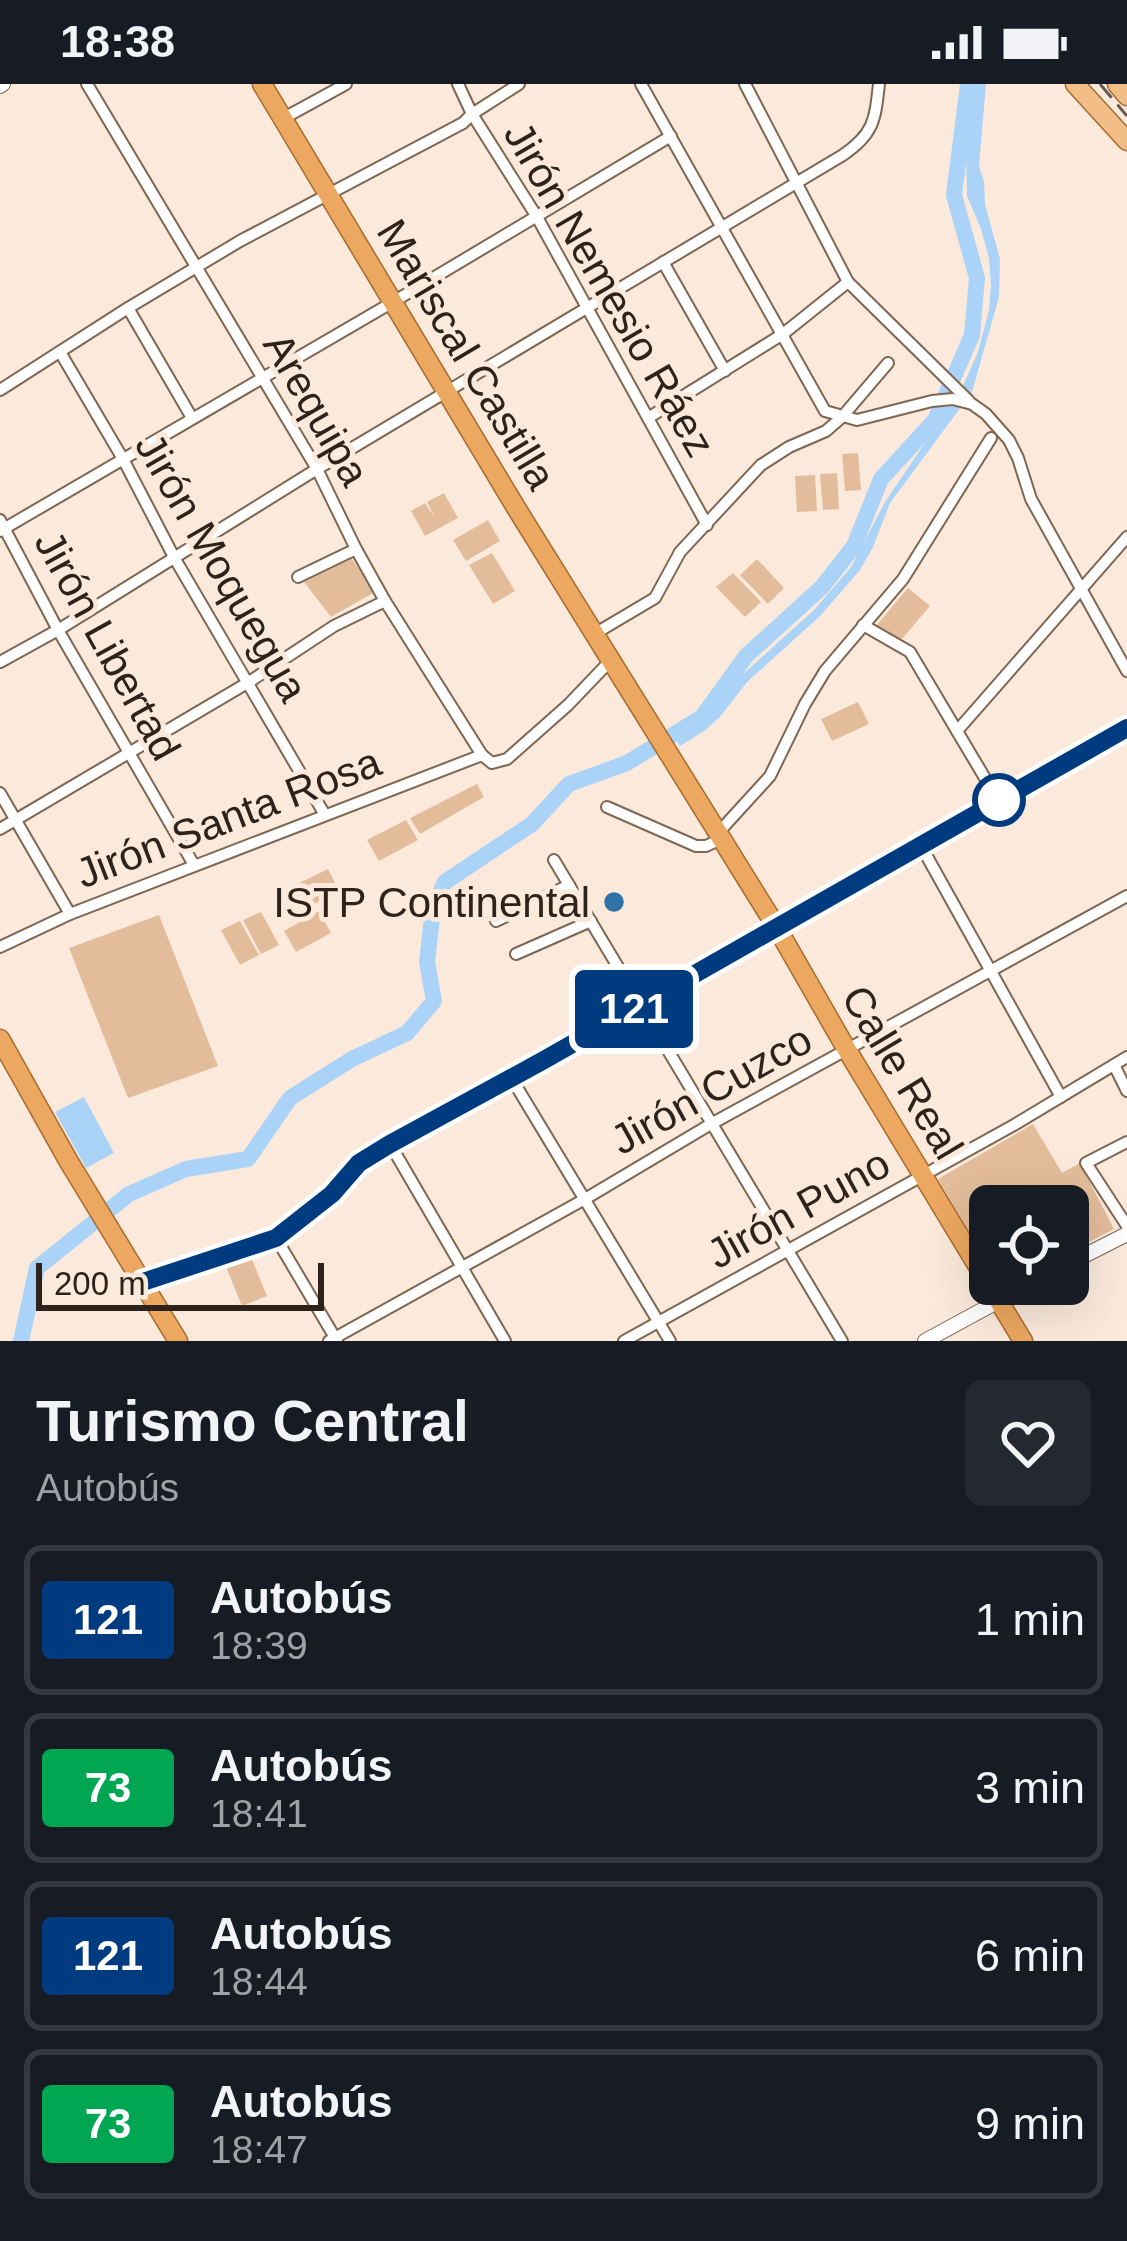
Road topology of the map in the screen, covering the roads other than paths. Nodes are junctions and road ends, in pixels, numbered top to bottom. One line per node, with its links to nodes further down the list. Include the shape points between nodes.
1 (87, 84): 21 (street, Arequipa)
2 (262, 84): 13 (highway, Mariscal Castilla)
3 (346, 84): 13 (street)
4 (458, 84): 12 (street, Jirón Nemesio Ráez)
5 (519, 84): 12 (street)
6 (641, 84): 14 (street)
7 (745, 84): 16 (street)
8 (879, 84): 16 (street, via 867,136)
9 (1076, 84): 15 (main road)
10 (1117, 84): 11 (main road)
11 (1127, 95)
12 (472, 114): 17 (street); 18 (street, Jirón Nemesio Ráez)
13 (284, 118): 17 (highway, Mariscal Castilla)
14 (671, 136): 18 (street); 19 (street)
15 (1127, 141)
16 (796, 185): 19 (street); 22 (street)
17 (329, 192): 21 (street); 23 (highway, Mariscal Castilla)
18 (537, 217): 23 (street); 25 (street, Jirón Nemesio Ráez)
19 (722, 227): 20 (street); 26 (street)
20 (663, 262): 25 (street); 29 (street)
21 (196, 267): 24 (street); 30 (street, Arequipa)
22 (848, 283): 26 (street); 33 (street)
23 (393, 302): 30 (street); 32 (highway, Mariscal Castilla)
24 (128, 308): 27 (street); 34 (street)
25 (588, 308): 32 (street); 35 (street, Jirón Nemesio Ráez)
26 (783, 334): 29 (street); 36 (street, via 825,411)
27 (60, 352): 31 (street); 38 (street, Jirón Moquegua)
28 (888, 363): 36 (street)
29 (725, 371): 35 (street)
30 (262, 377): 34 (street); 39 (street, Arequipa)
31 (0, 390)
32 (448, 391): 39 (street); 50 (highway, Mariscal Castilla)
33 (972, 404): 36 (street, via 940,399); 46 (street, via 1009,440 1031,499)
34 (192, 418): 38 (street)
35 (648, 418): 40 (street, Jirón Nemesio Ráez)
36 (842, 418): 40 (street, via 761,465)
37 (991, 438): 48 (street, via 903,579)
38 (123, 459): 41 (street); 44 (street, Jirón Moquegua)
39 (316, 470): 43 (street, Arequipa); 44 (street)
40 (706, 525): 50 (street, via 655,598)
41 (2, 527): 49 (street, Jirón Libertad)
42 (1127, 537): 46 (street)
43 (356, 549): 45 (street); 47 (street, Arequipa)
44 (175, 559): 49 (street); 54 (street, Jirón Moquegua)
45 (298, 577)
46 (1081, 588): 53 (street); 56 (street)
47 (385, 601): 54 (street); 58 (street, Arequipa)
48 (863, 626): 56 (street, via 910,652); 65 (street, via 825,671 770,776)
49 (58, 630): 52 (street); 57 (street, Jirón Libertad)
50 (596, 633): 51 (highway, Mariscal Castilla)
51 (612, 659): 58 (street, Jirón Santa Rosa, via 507,759); 65 (highway, Calle Real)
52 (0, 662)
53 (1127, 671)
54 (249, 682): 57 (street); 62 (street, Jirón Moquegua)
55 (1127, 728): 60 (main road)
56 (957, 731): 60 (street)
57 (130, 753): 63 (street); 68 (street, Jirón Libertad)
58 (488, 759): 62 (street, Jirón Santa Rosa)
59 (0, 794): 63 (street)
60 (998, 800): 66 (main road)
61 (607, 807): 65 (street, via 696,846)
62 (325, 815): 68 (street, Jirón Santa Rosa)
63 (15, 821): 64 (street); 71 (street)
64 (0, 829)
65 (717, 833): 74 (highway, Calle Real)
66 (920, 844): 74 (main road); 77 (street)
67 (554, 860): 69 (street)
68 (194, 865): 71 (street, Jirón Santa Rosa)
69 (569, 886): 72 (street); 73 (street)
70 (1127, 896): 77 (street, Jirón Cuzco)
71 (70, 914): 75 (street, Jirón Santa Rosa)
72 (496, 921)
73 (591, 921): 76 (street); 78 (street)
74 (777, 928): 78 (street); 80 (highway, Calle Real)
75 (0, 947)
76 (516, 954)
77 (991, 971): 80 (street, Jirón Cuzco); 86 (street)
78 (641, 1005): 84 (street); 87 (street)
79 (0, 1039): 90 (highway)
80 (847, 1051): 87 (street, Jirón Cuzco); 91 (highway, Calle Real)
81 (1127, 1058): 83 (street, Jirón Puno)
82 (0, 1063): 90 (highway)
83 (1114, 1065): 85 (street); 86 (street, Jirón Puno)
84 (512, 1078): 89 (street); 92 (street)
85 (1127, 1091)
86 (1061, 1097): 91 (street, Jirón Puno)
87 (711, 1124): 92 (street, Jirón Cuzco); 95 (street)
88 (1127, 1142): 93 (street, via 1086,1163)
89 (390, 1144): 94 (street); 98 (street)
90 (64, 1164): 99 (highway)
91 (922, 1177): 95 (street, Jirón Puno); 96 (highway, Calle Real)
92 (585, 1199): 98 (street, Jirón Cuzco); 102 (street)
93 (1127, 1230): 97 (street)
94 (276, 1238): 99 (street); 103 (street)
95 (788, 1250): 102 (street, Jirón Puno); 109 (street)
96 (969, 1252)
97 (1089, 1252)
98 (463, 1268): 103 (street, Jirón Cuzco); 106 (street)
99 (135, 1275): 104 (highway); 105 (highway)
100 (990, 1305): 110 (street)
101 (1002, 1305): 111 (highway, Calle Real)
102 (658, 1323): 107 (street, Jirón Puno); 108 (street)
103 (333, 1340)
104 (164, 1341)
105 (178, 1341)
106 (505, 1341)
107 (624, 1341)
108 (670, 1341)
109 (842, 1341)
110 (926, 1341)
111 (1023, 1341)

